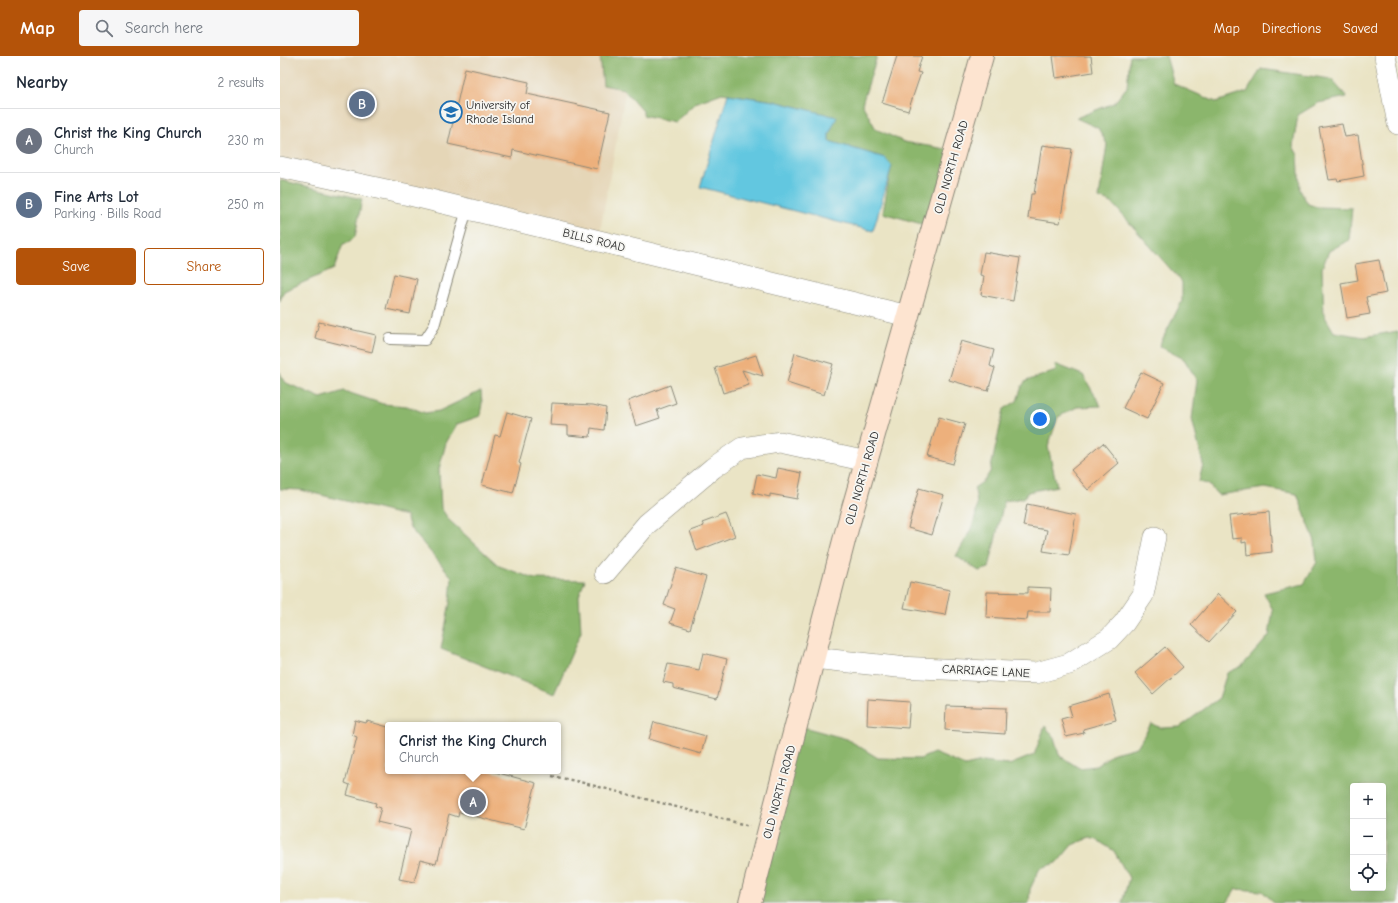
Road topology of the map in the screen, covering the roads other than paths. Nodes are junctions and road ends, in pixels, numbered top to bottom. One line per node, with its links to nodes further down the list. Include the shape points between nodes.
1 (982, 56): 6 (street, OLD NORTH ROAD)
2 (1385, 56): 3 (street)
3 (1398, 124)
4 (280, 168): 5 (street, BILLS ROAD)
5 (467, 209): 6 (street, BILLS ROAD); 7 (lane, via 434,326 425,340)
6 (908, 316): 8 (street, OLD NORTH ROAD)
7 (390, 339)
8 (867, 461): 10 (street, via 780,442 742,448 712,468 648,524); 11 (street, OLD NORTH ROAD)
9 (1155, 537): 11 (street, CARRIAGE LANE, via 1143,595 1124,623 1109,639 1069,664 1036,674 897,667)
10 (605, 573)
11 (813, 658): 12 (street, OLD NORTH ROAD)
12 (750, 903)

